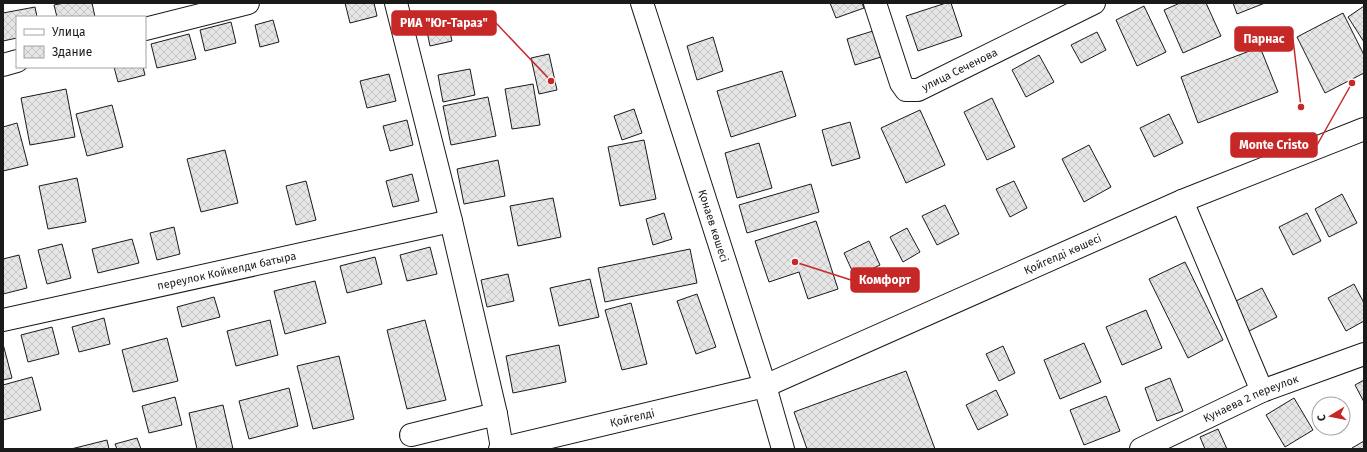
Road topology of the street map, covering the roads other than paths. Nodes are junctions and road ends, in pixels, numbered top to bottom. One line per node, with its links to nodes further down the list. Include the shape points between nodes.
1 (248, 3): 6 (street)
2 (396, 3): 11 (street)
3 (642, 3): 14 (street, Қонаев көшесі)
4 (875, 3): 5 (street, улица Сеченова, via 901,83 906,90 918,90)
5 (1094, 3)
6 (146, 29)
7 (16, 61): 8 (street)
8 (3, 65)
9 (1364, 130): 10 (street, Қойгелді көшесі)
10 (1182, 201): 14 (street, Қойгелді көшесі); 15 (street)
11 (451, 221): 12 (street, переулок Койкелди батыра); 16 (street)
12 (3, 320)
13 (1364, 354): 15 (street, Кунаева 2 переулок)
14 (765, 386): 18 (street, Қойгелді); 19 (street, Қонаев көшесі)
15 (1262, 391): 20 (street, Кунаева 2 переулок)
16 (496, 414): 17 (street); 18 (street)
17 (411, 435)
18 (501, 449)
19 (783, 449)
20 (1141, 449)

